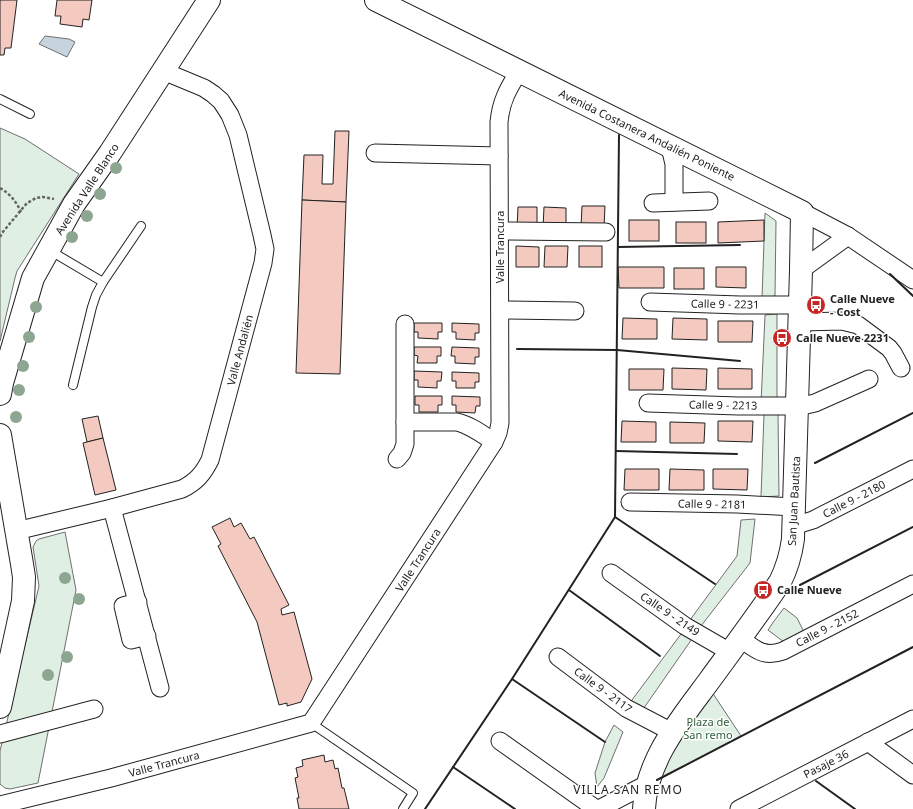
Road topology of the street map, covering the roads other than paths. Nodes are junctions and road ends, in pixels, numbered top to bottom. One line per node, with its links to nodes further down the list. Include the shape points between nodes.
1 (209, 0): 3 (street, Avenida Valle Blanco)
2 (376, 0): 4 (street, Avenida Costanera Andalién Poniente)
3 (163, 71): 18 (street, Avenida Valle Blanco, via 74,204); 39 (street, Valle Andalién, via 204,88 221,101 230,115 238,135 262,234 264,263 210,460 205,469 191,484 182,489)
4 (519, 71): 7 (street, Avenida Costanera Andalién Poniente); 9 (street, Valle Trancura, via 501,105)
5 (0, 99): 6 (lane)
6 (30, 114)
7 (670, 147): 11 (street, via 674,164); 13 (street, Avenida Costanera Andalién Poniente)
8 (375, 153): 9 (street)
9 (499, 156): 15 (street, Valle Trancura)
10 (709, 201): 11 (street)
11 (674, 202): 12 (street)
12 (653, 203)
13 (802, 212): 17 (street, Avenida Costanera Andalién Poniente); 19 (street, San Juan Bautista)
14 (141, 226): 21 (lane)
15 (500, 231): 16 (street); 23 (street, Valle Trancura)
16 (606, 232)
17 (848, 236): 19 (street); 20 (street, Avenida Costanera Andalién Poniente)
18 (48, 250): 21 (lane); 30 (street, Avenida Valle Blanco, via 33,278)
19 (801, 270): 25 (street, San Juan Bautista)
20 (913, 280)
21 (102, 282): 29 (lane, via 92,307)
22 (650, 302): 25 (street, Calle 9 - 2231, via 740,305)
23 (500, 310): 24 (street); 35 (street, Valle Trancura, via 500,423)
24 (575, 311)
25 (800, 313): 27 (street, Calle 9 - 2231, via 858,325 889,348); 32 (street, San Juan Bautista)
26 (404, 324): 33 (street)
27 (902, 368)
28 (869, 379): 32 (street, Calle 9 - 2213, via 808,406)
29 (73, 385)
30 (0, 394)
31 (648, 403): 32 (street, Calle 9 - 2213)
32 (797, 407): 40 (street, San Juan Bautista)
33 (405, 422): 35 (street, via 462,423); 36 (street, via 405,444)
34 (0, 435): 41 (street)
35 (494, 442): 50 (street, Valle Trancura)
36 (397, 459)
37 (913, 469): 40 (street, Calle 9 - 2180, via 813,520 800,524)
38 (630, 502): 40 (street, Calle 9 - 2181, via 737,504)
39 (112, 508): 41 (street, Valle Andalién); 46 (street, via 138,602 123,606 131,640 147,636)
40 (794, 515): 44 (street, San Juan Bautista, via 791,554 780,582)
41 (16, 531): 47 (street, via 24,577 23,601)
42 (611, 573): 44 (street, Calle 9 - 2149, via 685,626)
43 (913, 584): 44 (street, Calle 9 - 2152, via 777,653 766,654)
44 (735, 645): 51 (street, San Juan Bautista)
45 (558, 657): 51 (street, Calle 9 - 2117, via 626,708)
46 (160, 688)
47 (0, 707)
48 (94, 709): 52 (street)
49 (913, 719): 54 (street, Pasaje 36)
50 (311, 723): 57 (street, Valle Trancura, via 111,778); 59 (lane, via 413,793)
51 (672, 732): 56 (street, San Juan Bautista, via 656,760)
52 (0, 734)
53 (500, 741): 60 (street)
54 (868, 742): 55 (street); 58 (street, Pasaje 36)
55 (913, 775)
56 (647, 784): 60 (street); 61 (street, San Juan Bautista)
57 (0, 805)
58 (743, 808)
59 (403, 809)
60 (598, 809)
61 (644, 809)

